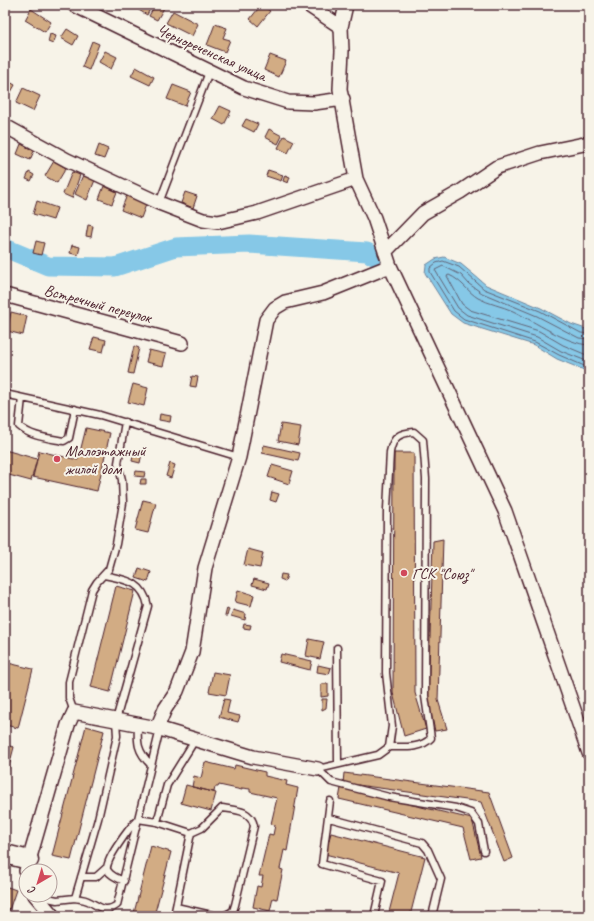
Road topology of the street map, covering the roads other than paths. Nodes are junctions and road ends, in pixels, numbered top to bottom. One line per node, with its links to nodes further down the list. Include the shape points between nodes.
1 (74, 5): 5 (street, Чернореченская улица)
2 (308, 5): 4 (street)
3 (346, 5): 4 (street)
4 (341, 27): 6 (street, via 340,89)
5 (209, 72): 6 (street, Чернореченская улица, via 244,88 288,102 314,103); 10 (lane)
6 (343, 99): 9 (street)
7 (5, 126): 10 (street, via 67,160)
8 (589, 143): 11 (street, via 540,153 497,167 423,213)
9 (356, 179): 10 (street, via 257,213 218,222 189,215); 11 (street, via 374,218)
10 (159, 203)
11 (385, 252): 12 (street)
12 (390, 266): 19 (street, via 322,293 284,302 275,308 266,320); 28 (street, via 505,511)
13 (5, 295): 14 (street, Встречный переулок)
14 (182, 343)
15 (5, 394): 16 (lane)
16 (22, 398): 17 (lane); 17 (lane, via 19,426 25,432 44,438 64,441 69,438)
17 (75, 409): 18 (lane)
18 (125, 422): 19 (lane); 20 (lane, via 118,463 123,503 112,562)
19 (239, 457): 25 (street, via 205,568 192,652 177,691 165,709)
20 (104, 575): 22 (lane, via 92,590 69,682 69,698); 23 (lane, via 136,584 146,597 148,606)
21 (337, 648): 29 (lane)
22 (74, 712): 23 (street); 40 (street)
23 (116, 720): 24 (street); 42 (lane, via 117,736 98,819)
24 (138, 724): 25 (street); 30 (lane, via 137,744)
25 (158, 728): 26 (street); 30 (lane)
26 (195, 740): 31 (street, via 253,756); 35 (lane, via 167,785)
27 (389, 747): 27 (lane, via 392,726 386,673 390,452 397,437 403,432 414,432 423,440 426,479 425,696 431,738 428,742 414,747); 29 (lane, via 378,755)
28 (589, 753)
29 (338, 764): 31 (lane)
30 (151, 765): 34 (lane)
31 (318, 768): 37 (lane, via 331,782 471,813 478,824)
32 (330, 801): 33 (lane)
33 (329, 818): 54 (lane, via 322,864 382,881); 55 (lane, via 422,844 428,850 440,879)
34 (138, 819): 35 (lane); 41 (lane, via 124,835); 43 (lane)
35 (157, 822): 36 (lane)
36 (191, 833): 48 (lane); 53 (lane, via 202,828 222,808 241,811 252,818 254,826 236,905 233,911)
37 (484, 851)
38 (5, 854): 39 (street)
39 (20, 863)
40 (28, 863)
41 (106, 868): 42 (lane, via 96,877); 43 (lane, via 108,872)
42 (81, 877): 44 (lane)
43 (124, 881): 44 (lane, via 116,905 108,910)
44 (75, 898): 45 (lane)
45 (58, 900)
46 (42, 903): 49 (street)
47 (44, 903): 50 (lane)
48 (176, 907): 51 (lane); 52 (lane)
49 (53, 916)
50 (57, 916)
51 (174, 916)
52 (216, 916)
53 (224, 916)
54 (374, 916)
55 (432, 916)

